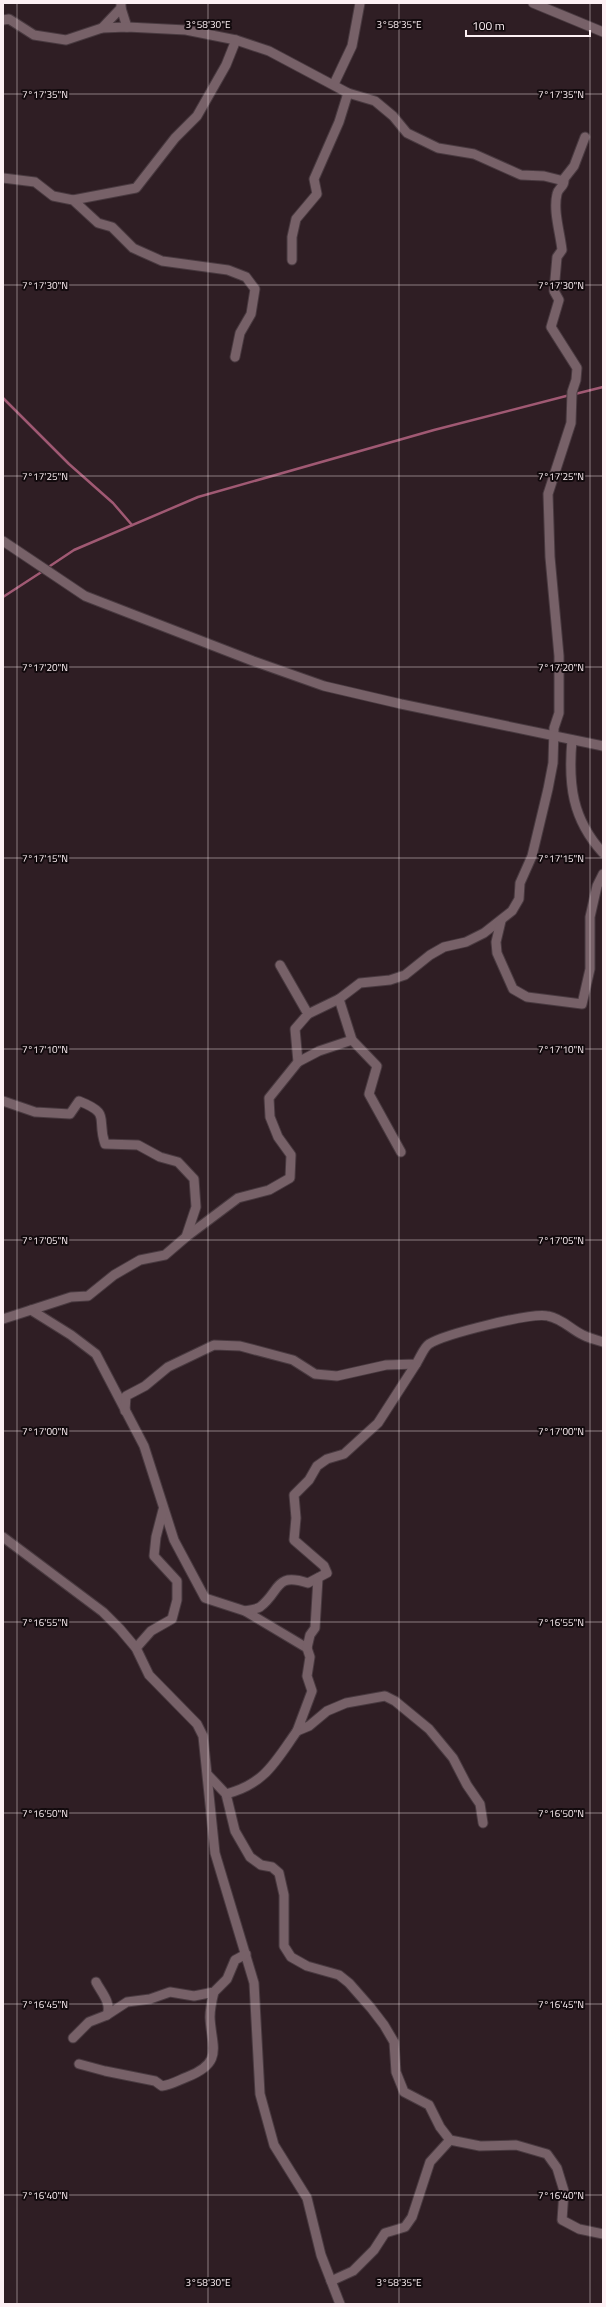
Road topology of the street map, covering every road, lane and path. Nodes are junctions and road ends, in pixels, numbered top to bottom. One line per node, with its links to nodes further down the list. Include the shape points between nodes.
1 (360, 3): 9 (street, via 352,46)
2 (533, 3): 7 (street)
3 (121, 5): 5 (street); 6 (street)
4 (3, 20): 6 (street, via 9,19 34,35 66,40)
5 (127, 27): 6 (street); 8 (street, via 186,30)
6 (102, 28)
7 (603, 32)
8 (236, 40): 9 (street, via 269,51 313,76); 14 (street, via 226,65 197,116 175,138 136,188)
9 (334, 84): 10 (street)
10 (348, 93): 13 (street, via 375,101 393,116 407,133 438,148 474,154 521,175); 15 (street, via 339,122 314,179 317,194 296,219 292,237)
11 (585, 137): 13 (street, via 574,166)
12 (3, 178): 14 (street, via 35,182 53,196)
13 (563, 180): 18 (street, via 564,185 558,190 556,200 562,250 558,257 554,291 559,300 551,327 577,368 571,423 548,494 550,557 559,656 559,713)
14 (72, 200): 16 (street, via 98,223 112,227 133,248 162,261 211,266 246,277 255,289 251,314 240,333)
15 (292, 260)
16 (235, 357)
17 (3, 541): 18 (street, via 85,596 260,664 324,686)
18 (554, 736): 19 (street); 23 (street, via 553,763 532,856 520,883 519,899 512,911)
19 (572, 740): 20 (street); 21 (street, via 570,762 574,804 594,843)
20 (603, 746)
21 (603, 853)
22 (603, 874): 23 (street, via 590,917 590,969 582,1004 527,997 513,989 496,942)
23 (501, 921): 25 (street, via 466,942 444,947 405,975 390,980 360,983)
24 (280, 965): 26 (street)
25 (339, 999): 26 (street); 27 (street)
26 (308, 1014): 28 (street, via 295,1028)
27 (352, 1040): 28 (street, via 319,1051); 30 (street, via 377,1066 369,1094)
28 (298, 1062): 31 (street, via 269,1098 270,1117 278,1137 291,1155 290,1178 269,1190 238,1198)
29 (3, 1101): 31 (street, via 35,1112 70,1114 79,1101 96,1108 102,1118 104,1144 138,1145 160,1157 178,1162 194,1178 196,1207)
30 (401, 1152)
31 (186, 1237): 32 (street, via 166,1255 140,1260 114,1275 88,1296 71,1297)
32 (30, 1310): 33 (street); 36 (street, via 96,1354 111,1380)
33 (3, 1319)
34 (603, 1342): 35 (street, via 582,1335 568,1324 547,1316 534,1316 450,1335 428,1344)
35 (416, 1364): 36 (street, via 386,1365 337,1376 315,1374 294,1360 240,1346 214,1345 168,1366 145,1386 126,1396); 39 (street, via 378,1423 344,1454 327,1459 317,1466 309,1480 294,1495 294,1540 324,1566 327,1572)
36 (124, 1412): 37 (street, via 144,1446)
37 (163, 1510): 40 (street, via 174,1540 205,1598); 41 (street, via 154,1556 177,1581 177,1600 172,1619 151,1631)
38 (3, 1537): 41 (street, via 103,1612)
39 (318, 1578): 40 (street, via 308,1583 293,1578 282,1582 260,1607); 42 (street, via 315,1628)
40 (245, 1611): 42 (street)
41 (136, 1648): 44 (street, via 149,1675 197,1724 203,1736)
42 (306, 1648): 43 (street, via 310,1657 307,1676 312,1691)
43 (297, 1732): 45 (street, via 276,1761 256,1782 245,1789); 46 (street, via 327,1711 346,1703 385,1696 429,1729 453,1758 480,1804)
44 (208, 1775): 45 (street); 47 (street, via 215,1853)
45 (226, 1794): 53 (street, via 235,1831 250,1857 279,1873 284,1895 284,1946 291,1957 306,1966 339,1975 349,1983 384,2025 394,2042 396,2072 404,2092 429,2105)
46 (483, 1823)
47 (246, 1954): 49 (street, via 235,1960 227,1979); 55 (street, via 256,2000 260,2094 270,2132 280,2156 307,2198 321,2255)
48 (96, 1982): 50 (street, via 108,2003)
49 (214, 1992): 50 (street, via 194,1996 170,1992 150,1999 127,2002); 52 (street, via 210,2018 214,2052 212,2058 194,2075 162,2086 156,2081)
50 (107, 2015): 51 (street, via 89,2022)
51 (72, 2038)
52 (79, 2064)
53 (450, 2140): 54 (street, via 480,2146 516,2145 547,2154 557,2168 564,2191 562,2220 578,2229); 55 (street, via 430,2162 412,2217 404,2227 385,2233 374,2250 353,2271)
54 (603, 2234)
55 (331, 2281): 56 (street)
56 (340, 2304)

